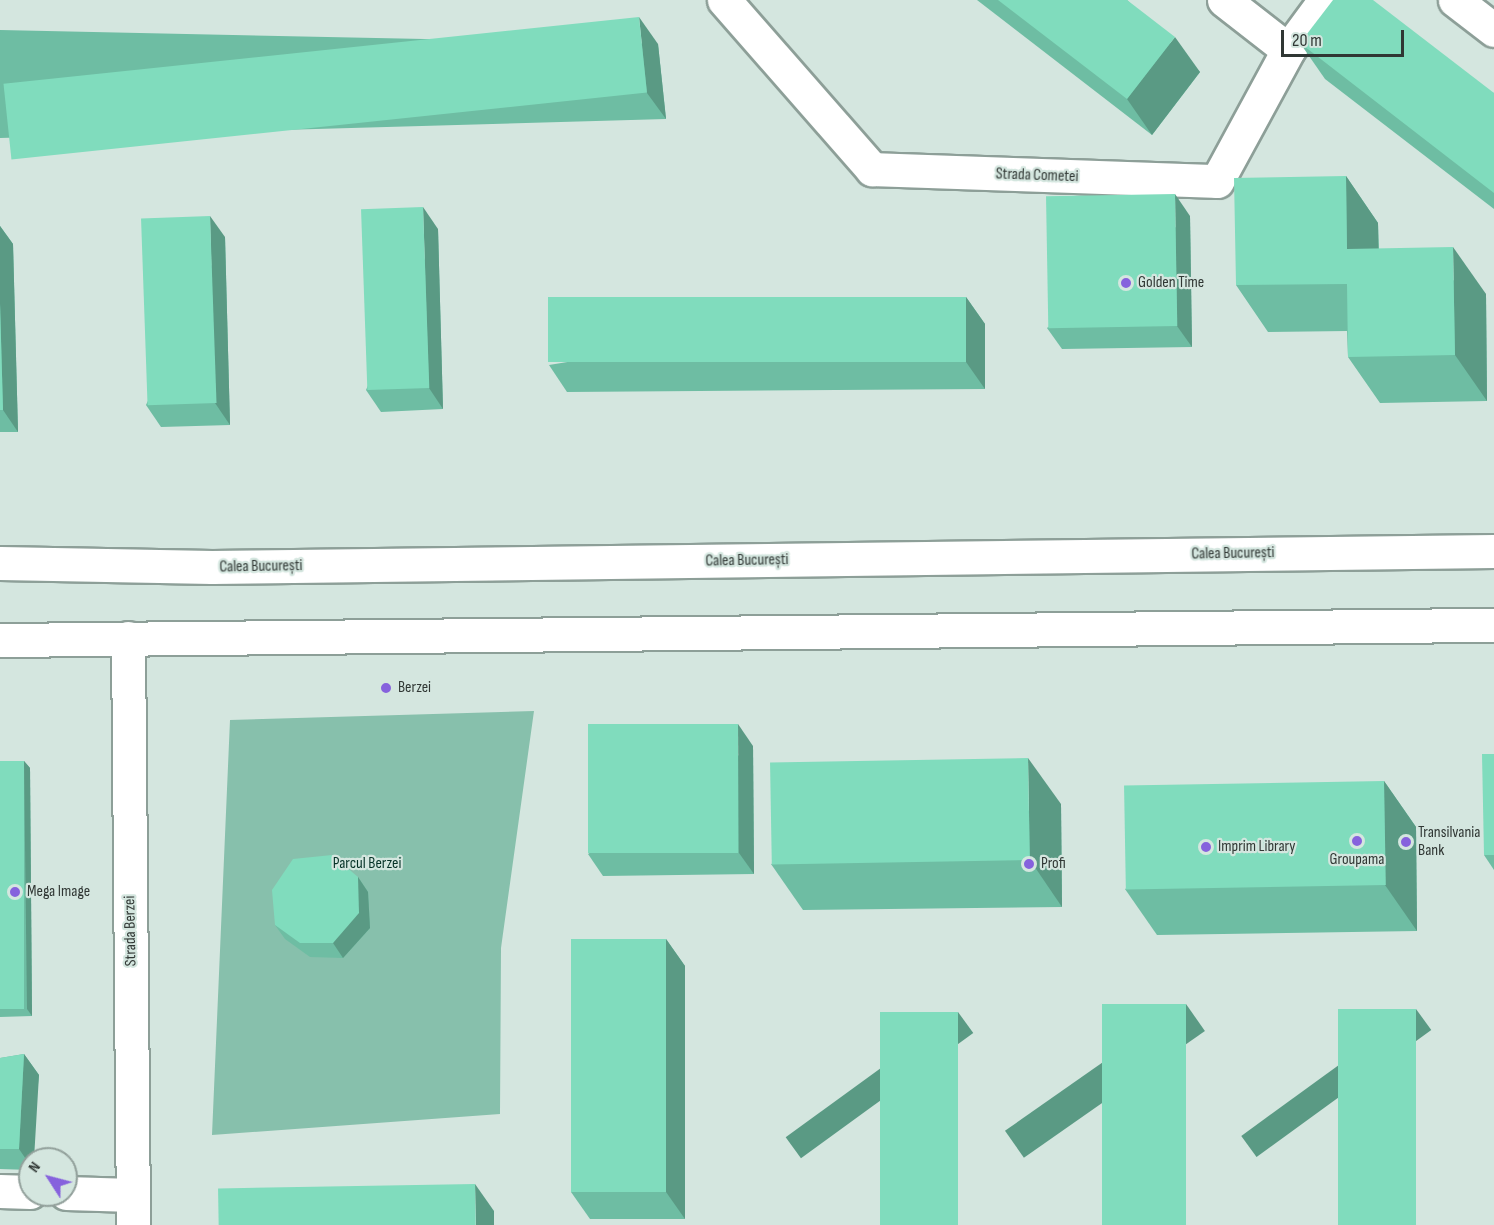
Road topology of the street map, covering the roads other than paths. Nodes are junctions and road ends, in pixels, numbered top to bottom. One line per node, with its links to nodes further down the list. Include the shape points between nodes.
1 (724, 0): 6 (main road, Strada Cometei, via 872,169 1216,181)
2 (1224, 0): 6 (main road)
3 (1325, 0): 6 (main road, Strada Cometei)
4 (1455, 0): 5 (main road)
5 (1494, 30)
6 (1288, 50)
7 (1494, 551): 8 (main road, Calea București, via 212,567)
8 (0, 563)
9 (1494, 625): 10 (main road, via 607,637)
10 (128, 638): 11 (main road); 15 (main road, Strada Berzei)
11 (0, 640)
12 (0, 1191): 13 (main road)
13 (18, 1192)
14 (78, 1196): 15 (main road)
15 (133, 1210)

